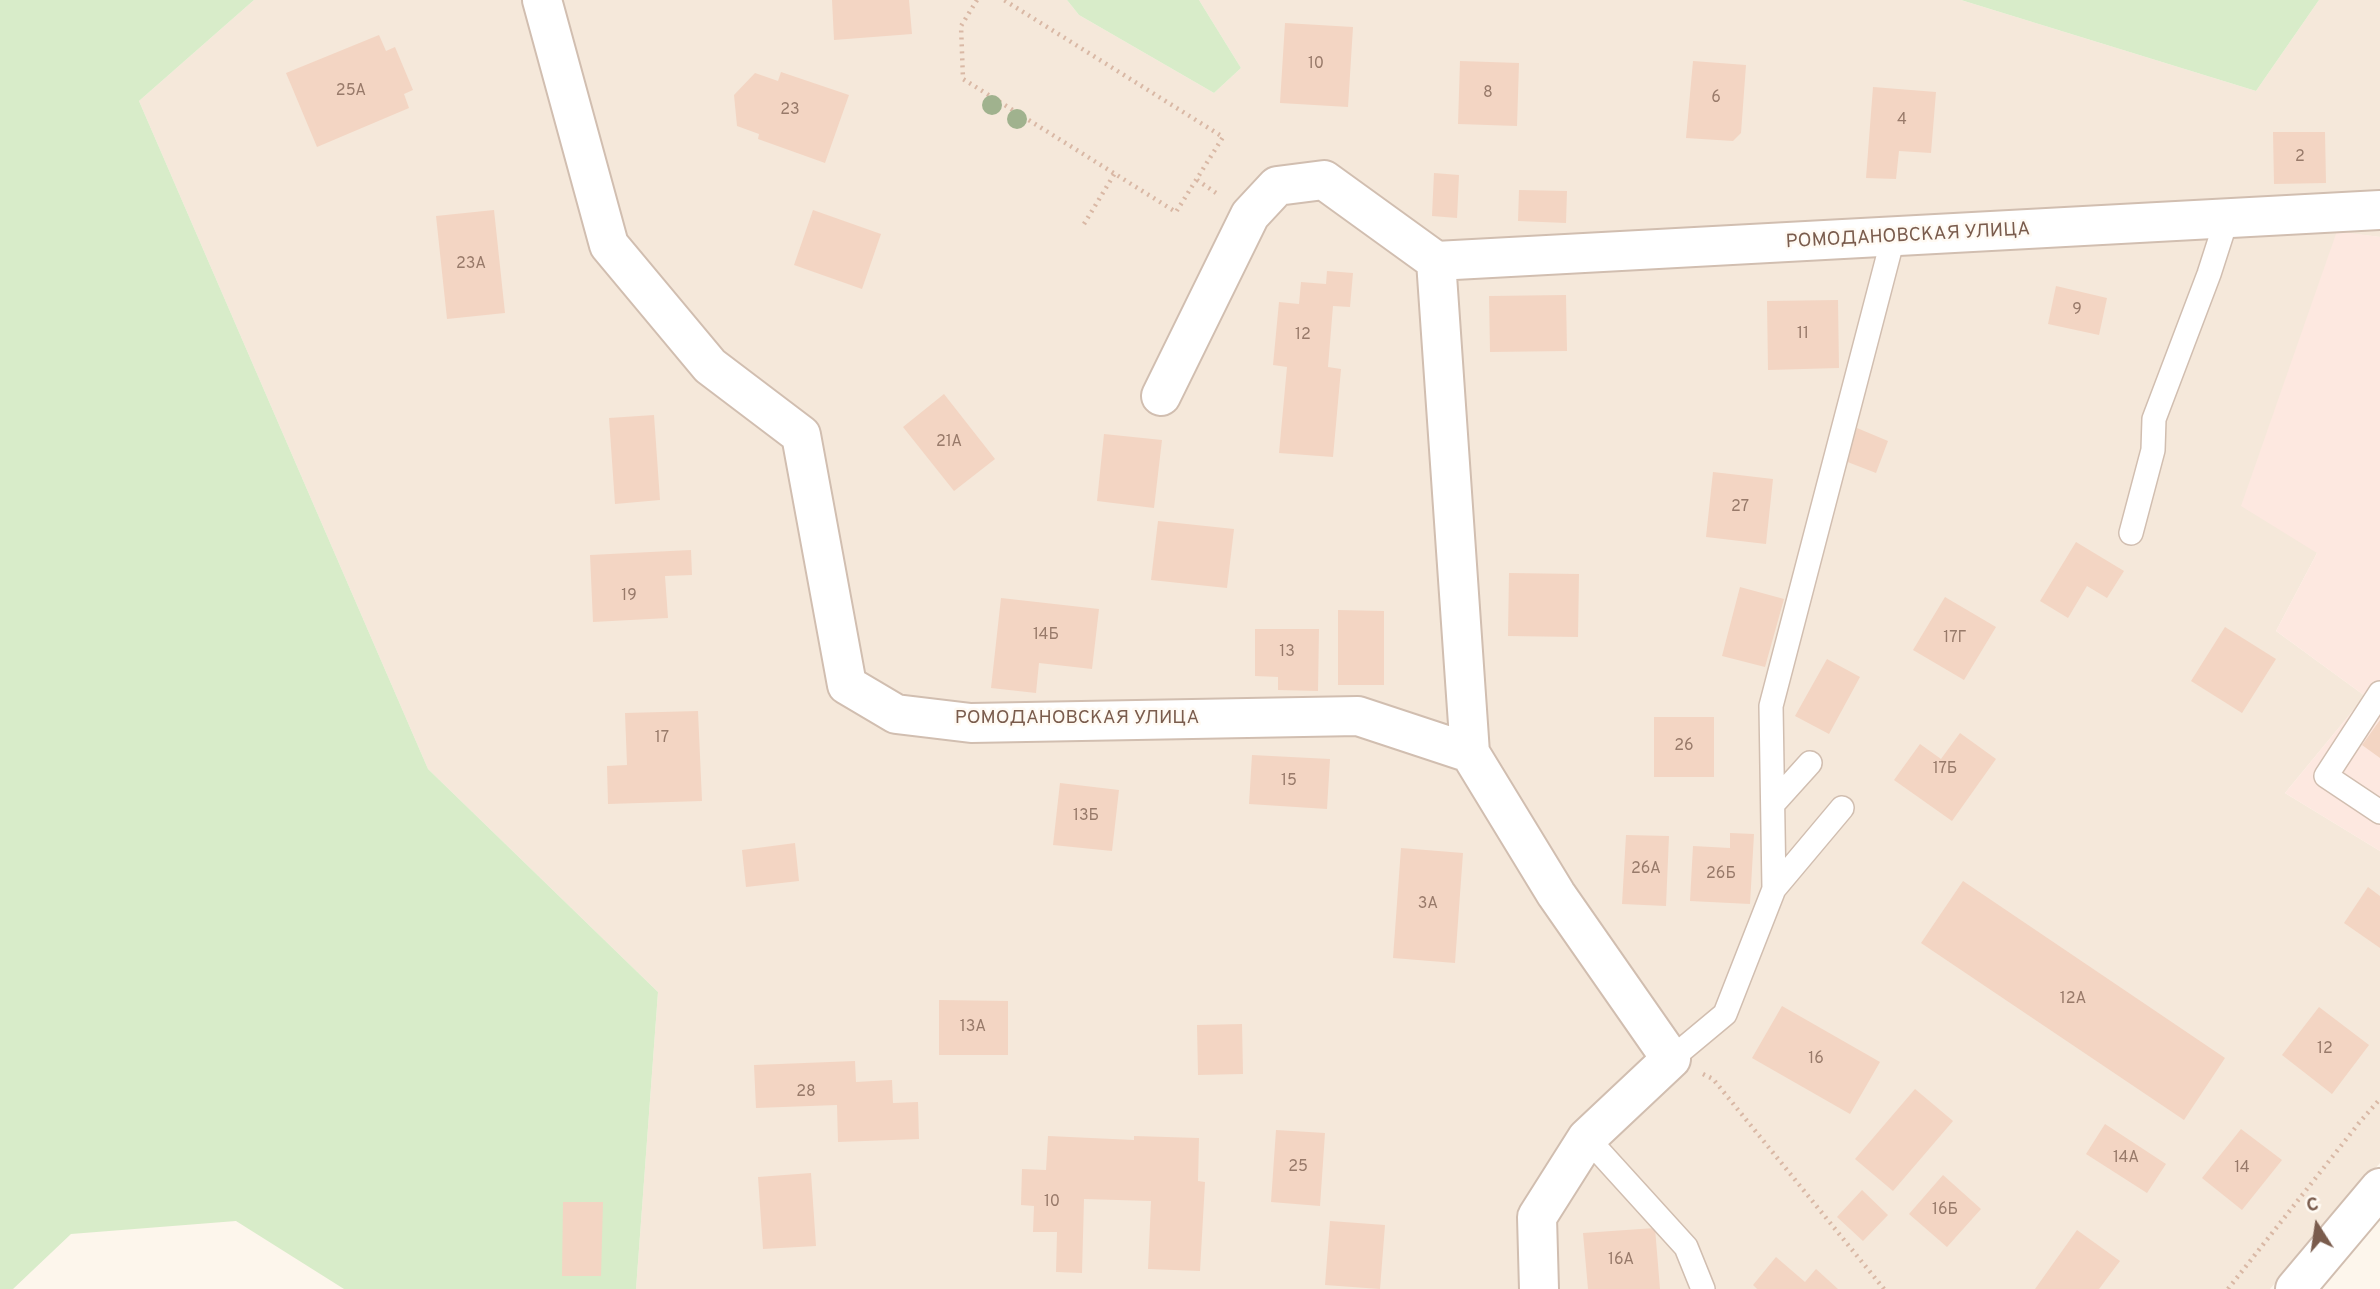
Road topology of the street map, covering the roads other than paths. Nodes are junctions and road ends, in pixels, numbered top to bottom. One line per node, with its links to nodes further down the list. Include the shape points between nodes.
1 (542, 0): 9 (street, РОМОДАНОВСКАЯ УЛИЦА, via 610,245 710,366 801,435 847,685 896,714 971,723 1359,716)
2 (2380, 210): 3 (street, РОМОДАНОВСКАЯ УЛИЦА)
3 (2227, 218): 4 (street, РОМОДАНОВСКАЯ УЛИЦА); 7 (lane, via 2154,419 2153,450)
4 (1893, 238): 5 (street, РОМОДАНОВСКАЯ УЛИЦА); 11 (lane, via 1772,706)
5 (1436, 261): 6 (street, via 1324,180 1277,186 1250,215); 9 (street)
6 (1161, 396)
7 (2131, 533)
8 (2380, 693): 13 (lane, via 2326,776)
9 (1470, 753): 15 (street, via 1556,894)
10 (1810, 763): 11 (lane)
11 (1773, 804): 14 (lane)
12 (1842, 808): 14 (lane)
13 (2380, 812)
14 (1774, 889): 15 (lane, via 1726,1014)
15 (1671, 1059): 16 (street)
16 (1587, 1138): 18 (street, via 1537,1217); 19 (lane, via 1686,1247)
17 (2380, 1188): 20 (street)
18 (1539, 1289)
19 (1703, 1289)
20 (2295, 1289)

